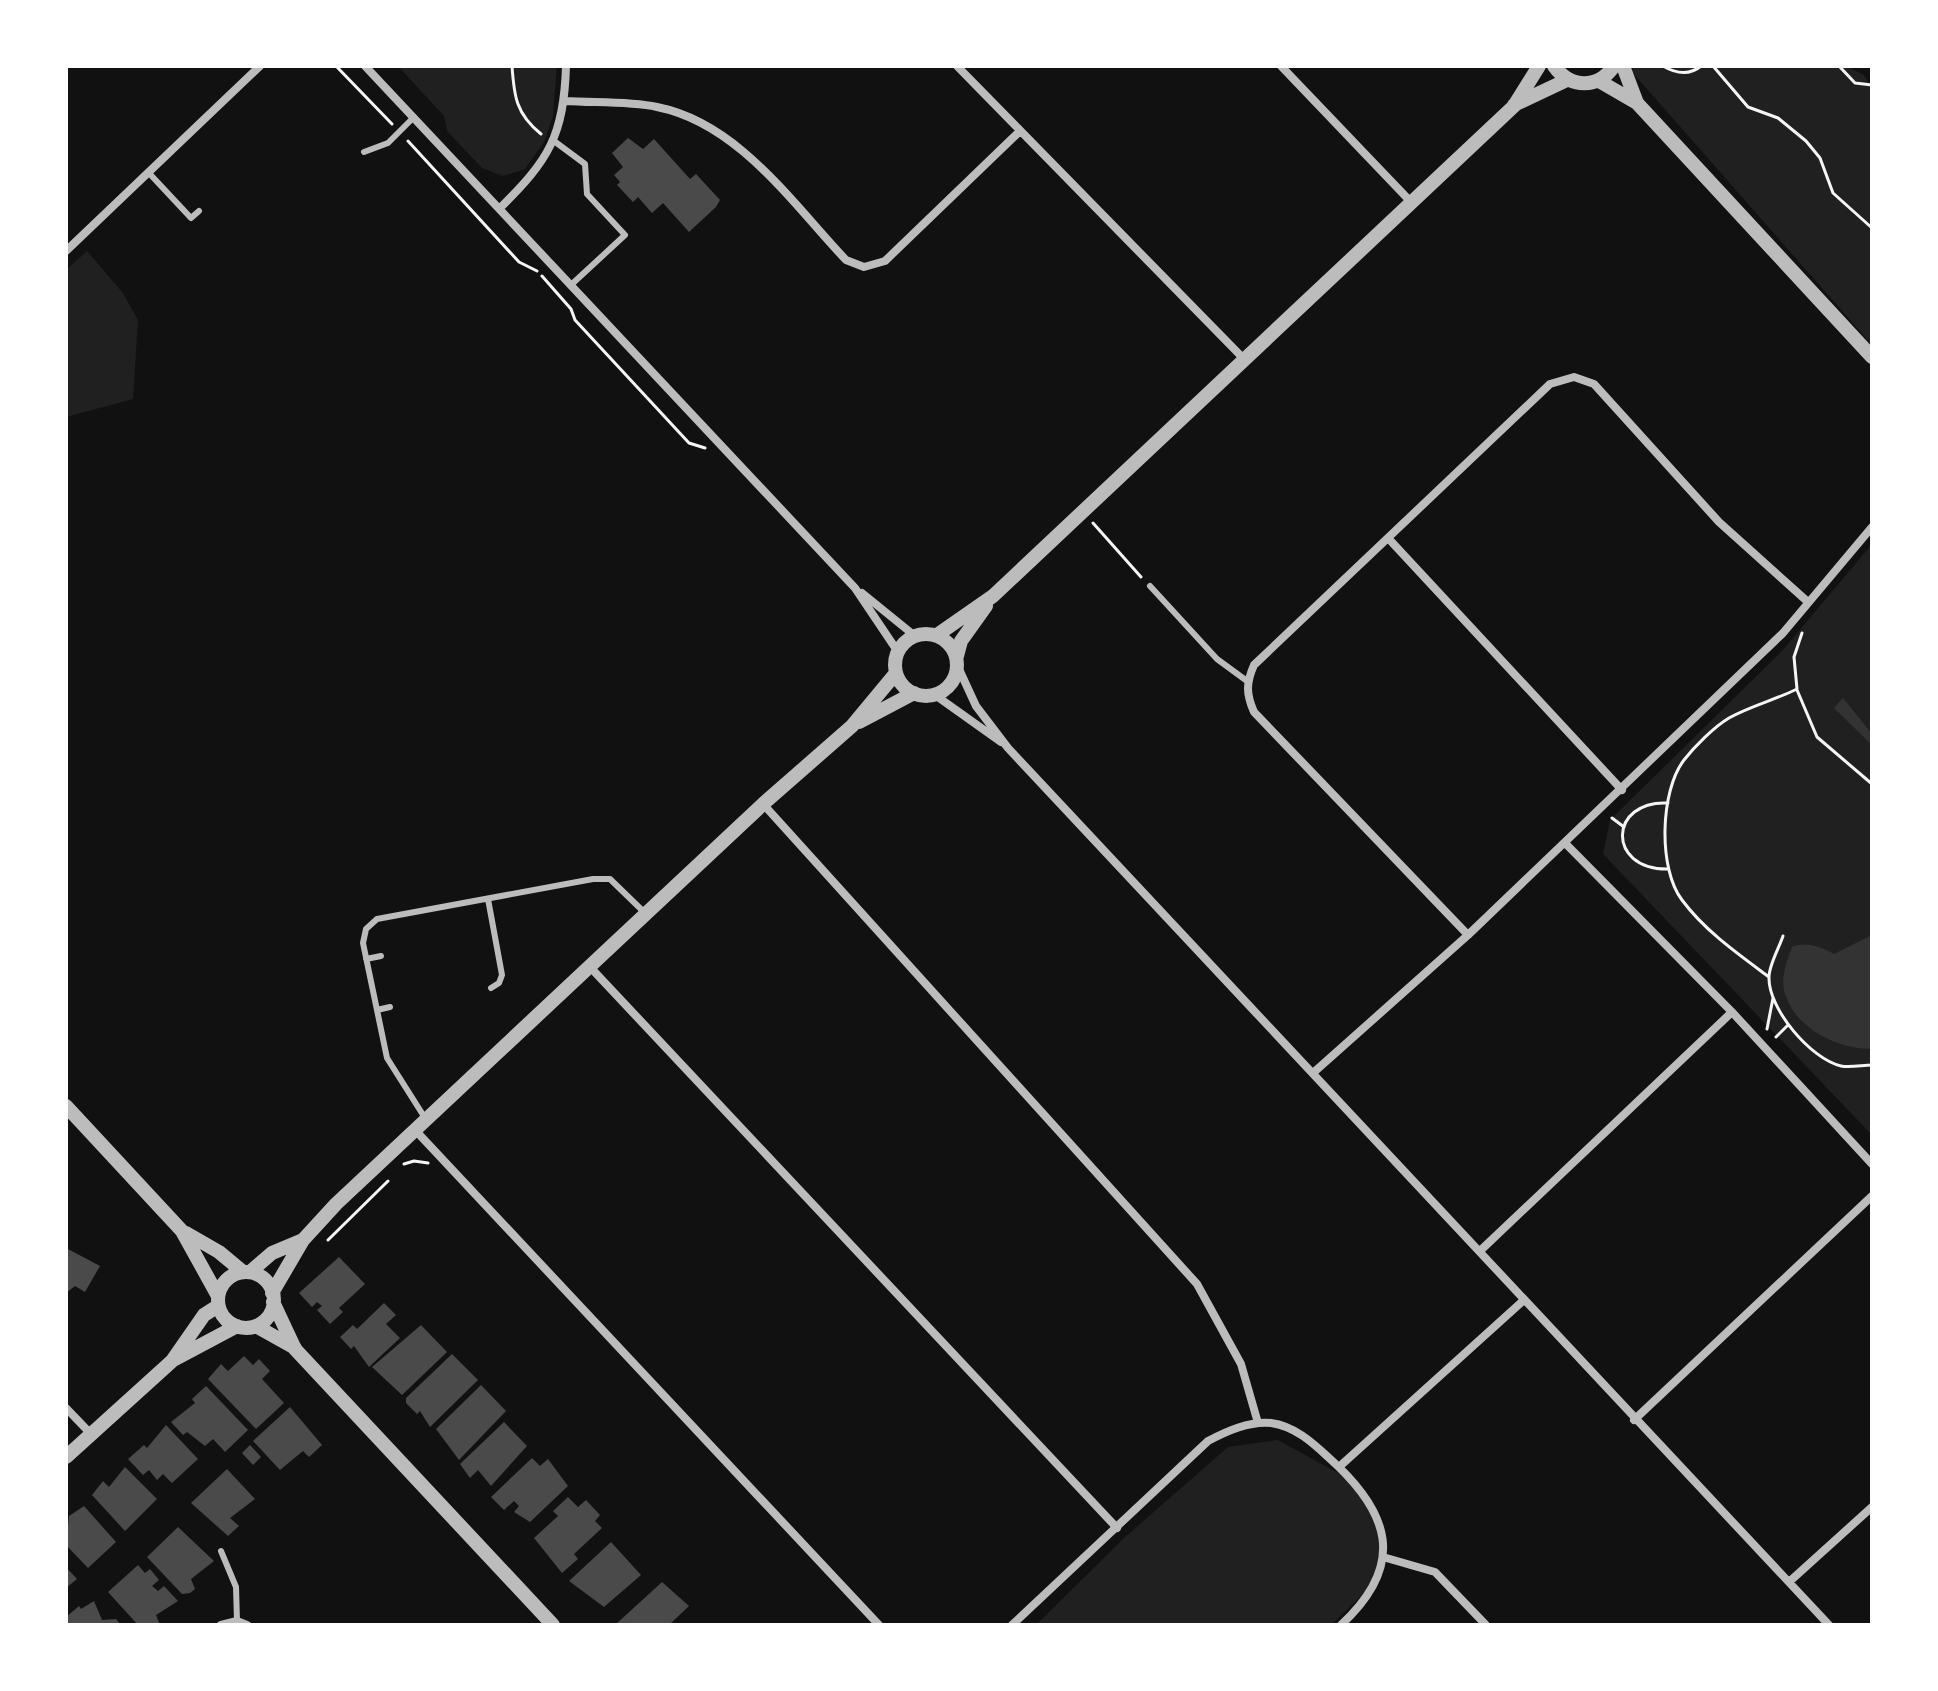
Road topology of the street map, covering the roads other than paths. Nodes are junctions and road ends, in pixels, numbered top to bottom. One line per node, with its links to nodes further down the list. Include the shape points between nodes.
1 (260, 66): 19 (street)
2 (365, 66): 15 (street)
3 (566, 66): 12 (street)
4 (957, 66): 16 (street)
5 (1281, 66): 20 (street)
6 (1539, 66): 14 (street)
7 (1554, 66): 10 (street)
8 (1614, 66): 11 (street)
9 (1623, 66): 13 (street)
10 (1567, 80): 11 (street); 14 (street)
11 (1599, 81): 13 (street)
12 (565, 101): 16 (street, via 657,107 697,119 734,143 846,260 864,267 885,261); 17 (street)
13 (1637, 103): 25 (street)
14 (1514, 106): 20 (street)
15 (414, 117): 18 (lane, via 388,143); 21 (street)
16 (1019, 132): 26 (street)
17 (550, 139): 21 (street, via 544,161); 24 (lane, via 585,164 587,194 625,235)
18 (364, 152)
19 (148, 172): 22 (lane, via 191,218); 23 (street)
20 (1411, 202): 26 (street)
21 (500, 208): 24 (street)
22 (199, 211)
23 (66, 251)
24 (572, 284): 30 (street)
25 (1872, 357)
26 (1243, 358): 31 (street)
27 (1872, 527): 32 (street)
28 (1388, 538): 32 (street, via 1550,384 1574,377 1594,384 1719,522); 38 (street, via 1254,665); 43 (street)
29 (1150, 586): 38 (lane, via 1217,659)
30 (855, 588): 34 (street); 35 (street)
31 (993, 596): 33 (street); 36 (street, via 961,641)
32 (1808, 602): 43 (street, via 1783,633)
33 (937, 635): 34 (street); 36 (street, via 953,647)
34 (915, 636): 35 (street)
35 (898, 652): 37 (street)
36 (957, 662): 40 (street, via 951,684); 42 (street, via 976,706)
37 (896, 673): 39 (street); 41 (street)
38 (1247, 681): 49 (street, via 1254,712)
39 (914, 693): 40 (street); 41 (street)
40 (935, 695): 42 (street)
41 (852, 726): 44 (street)
42 (1008, 748): 58 (street)
43 (1622, 790): 45 (street)
44 (763, 804): 47 (street); 77 (street, via 1197,1284 1241,1364)
45 (1565, 843): 49 (street); 57 (street)
46 (488, 899): 47 (lane, via 610,879); 48 (lane); 52 (lane, via 377,919 366,929)
47 (646, 914): 53 (street)
48 (494, 934): 50 (lane); 54 (lane, via 502,975)
49 (1468, 935): 58 (street)
50 (484, 937)
51 (381, 956): 52 (lane)
52 (366, 959): 56 (lane)
53 (590, 967): 60 (street); 82 (street)
54 (491, 988)
55 (390, 1007): 56 (lane)
56 (377, 1010): 60 (lane, via 387,1058)
57 (1732, 1012): 62 (street); 66 (street)
58 (1313, 1073): 66 (street)
59 (66, 1106): 64 (street)
60 (427, 1120): 61 (street)
61 (416, 1131): 65 (street); 90 (street)
62 (1872, 1164)
63 (1872, 1196): 76 (street)
64 (182, 1231): 67 (street); 70 (street)
65 (303, 1240): 67 (street, via 272,1253); 68 (street)
66 (1481, 1250): 69 (street)
67 (247, 1272): 68 (street, via 264,1279); 70 (street, via 226,1280)
68 (273, 1297): 72 (street, via 268,1316); 73 (street)
69 (1524, 1300): 76 (street); 80 (street)
70 (218, 1301): 71 (street, via 222,1315); 74 (street)
71 (237, 1326): 72 (street); 74 (street)
72 (256, 1326): 73 (street)
73 (295, 1349): 89 (street)
74 (172, 1361): 78 (street)
75 (66, 1408): 78 (street)
76 (1634, 1420): 85 (street)
77 (1258, 1423): 80 (street, via 1274,1423 1306,1437); 82 (street, via 1208,1441)
78 (91, 1434): 79 (street)
79 (66, 1457)
80 (1339, 1467): 84 (street, via 1379,1516)
81 (1872, 1507): 85 (street)
82 (1117, 1528): 91 (street)
83 (221, 1551): 86 (lane, via 236,1587)
84 (1383, 1557): 92 (street, via 1378,1582); 93 (street, via 1435,1572)
85 (1789, 1582): 94 (street)
86 (237, 1621): 87 (street); 88 (street)
87 (221, 1625)
88 (247, 1625)
89 (553, 1625)
90 (879, 1625)
91 (1012, 1625)
92 (1341, 1625)
93 (1486, 1625)
94 (1829, 1625)

